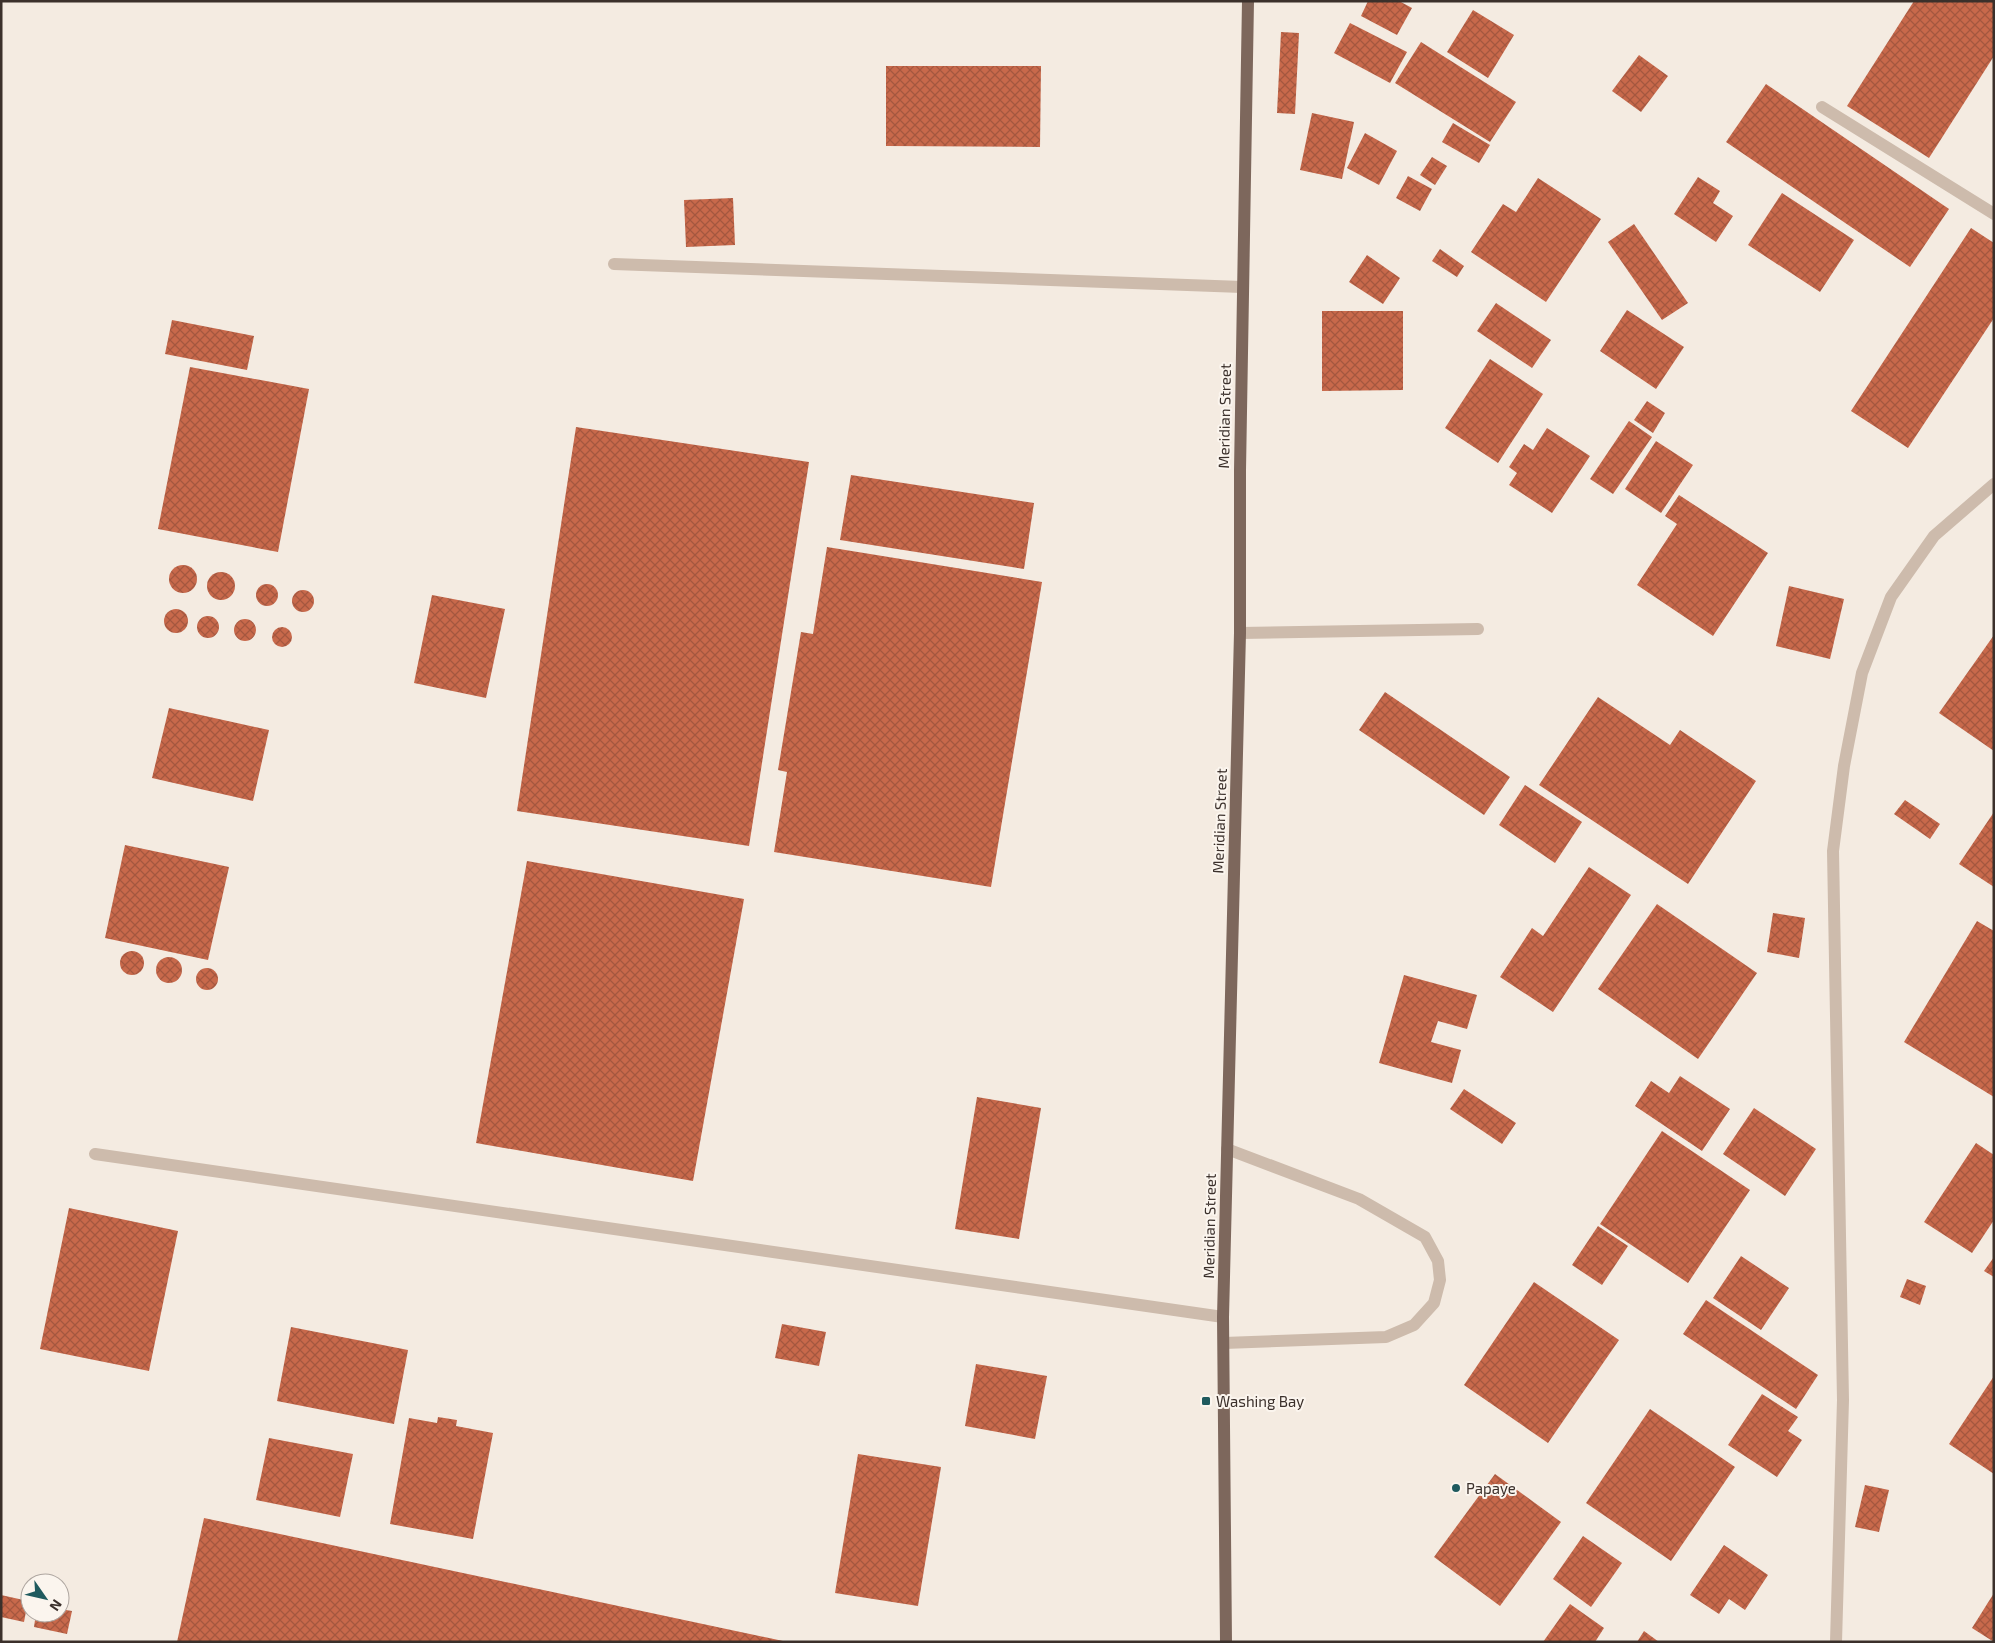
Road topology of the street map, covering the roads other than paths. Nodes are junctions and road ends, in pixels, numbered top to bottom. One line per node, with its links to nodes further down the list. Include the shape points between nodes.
1 (1247, 1): 5 (main road, Meridian Street)
2 (1822, 107): 3 (street)
3 (1994, 214)
4 (614, 264): 5 (street)
5 (1242, 287): 8 (main road, Meridian Street)
6 (1994, 484): 14 (street, via 1934,536 1891,597 1862,673 1844,766 1833,851 1843,1400)
7 (1478, 629): 8 (street)
8 (1240, 633): 9 (main road, Meridian Street)
9 (1227, 1149): 11 (main road, Meridian Street); 12 (street, via 1359,1199 1425,1237 1438,1261 1440,1280 1434,1303 1414,1325 1386,1337)
10 (95, 1154): 11 (street)
11 (1223, 1318): 12 (main road, Meridian Street)
12 (1224, 1343): 13 (main road, Meridian Street)
13 (1226, 1642)
14 (1836, 1642)

